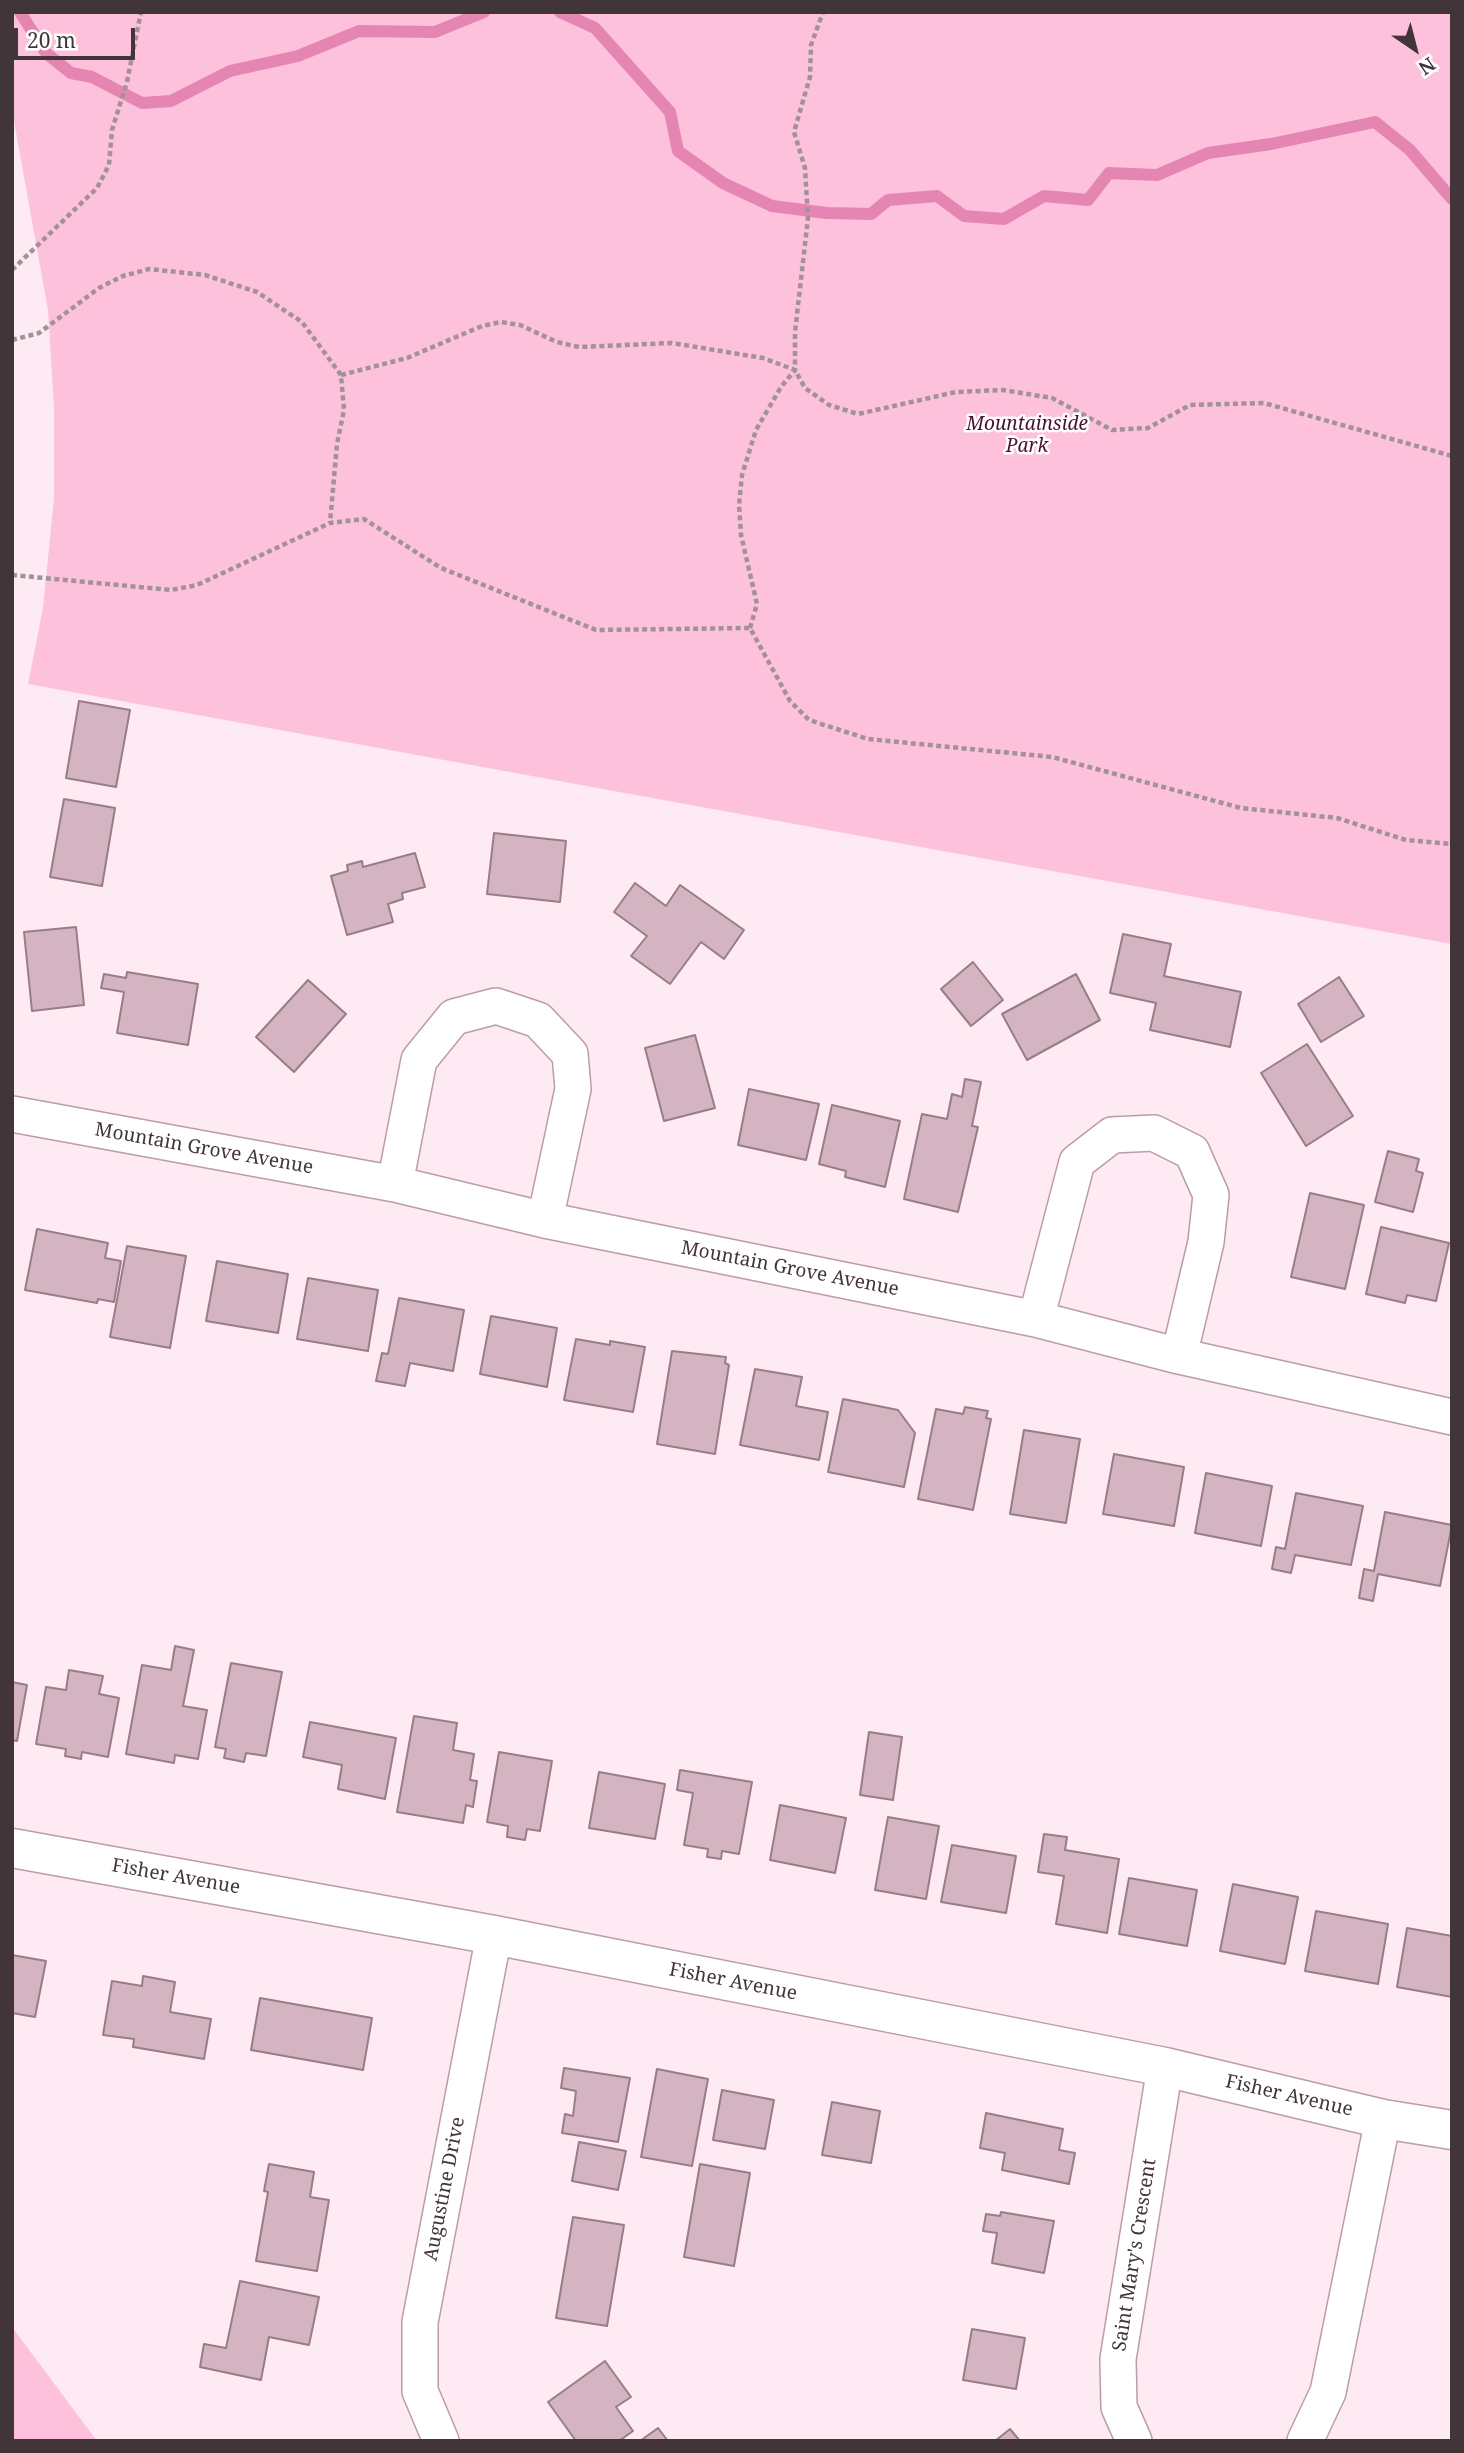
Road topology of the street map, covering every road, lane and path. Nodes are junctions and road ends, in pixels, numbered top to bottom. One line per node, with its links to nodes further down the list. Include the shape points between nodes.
1 (141, 12): 3 (path, via 112,130 109,165 97,188)
2 (823, 12): 5 (path, via 811,45 810,77 794,132 805,169 808,218 794,332)
3 (12, 270)
4 (12, 340): 6 (path, via 39,333 123,275 149,269 205,275 257,292 302,322)
5 (795, 370): 6 (path, via 763,358 672,343 579,347 520,325 501,323 482,326 407,358); 7 (path, via 804,387 829,405 858,414 956,392 1003,390 1052,398 1112,430 1147,428 1190,405 1264,403); 10 (path, via 756,430 743,475 741,535 757,604)
6 (341, 375): 8 (path, via 344,410)
7 (1452, 456)
8 (330, 523): 9 (path, via 197,584 171,590); 10 (path, via 364,519 441,568 596,630)
9 (12, 575)
10 (750, 628): 11 (path, via 790,701 809,720 868,739 1052,757 1241,808 1338,818 1406,840)
11 (1452, 844)
12 (12, 1114): 13 (street, Mountain Grove Avenue)
13 (396, 1184): 14 (street, Mountain Grove Avenue); 14 (street, via 419,1060 454,1017 496,1006 538,1020 569,1054 573,1089)
14 (545, 1220): 15 (street, Mountain Grove Avenue)
15 (1036, 1319): 16 (street, Mountain Grove Avenue); 16 (street, via 1077,1162 1112,1135 1154,1133 1192,1152 1211,1195 1206,1242)
16 (1179, 1356): 17 (street, Mountain Grove Avenue)
17 (1452, 1418)
18 (12, 1848): 19 (street, Fisher Avenue)
19 (494, 1936): 20 (street, Fisher Avenue); 23 (street, Augustine Drive, via 420,2322 420,2391)
20 (1165, 2067): 21 (street, Fisher Avenue); 24 (street, Saint Mary's Crescent, via 1118,2359 1119,2407)
21 (1383, 2119): 22 (street, Fisher Avenue); 25 (street, via 1328,2392)
22 (1452, 2130)
23 (441, 2441)
24 (1134, 2441)
25 (1305, 2441)

